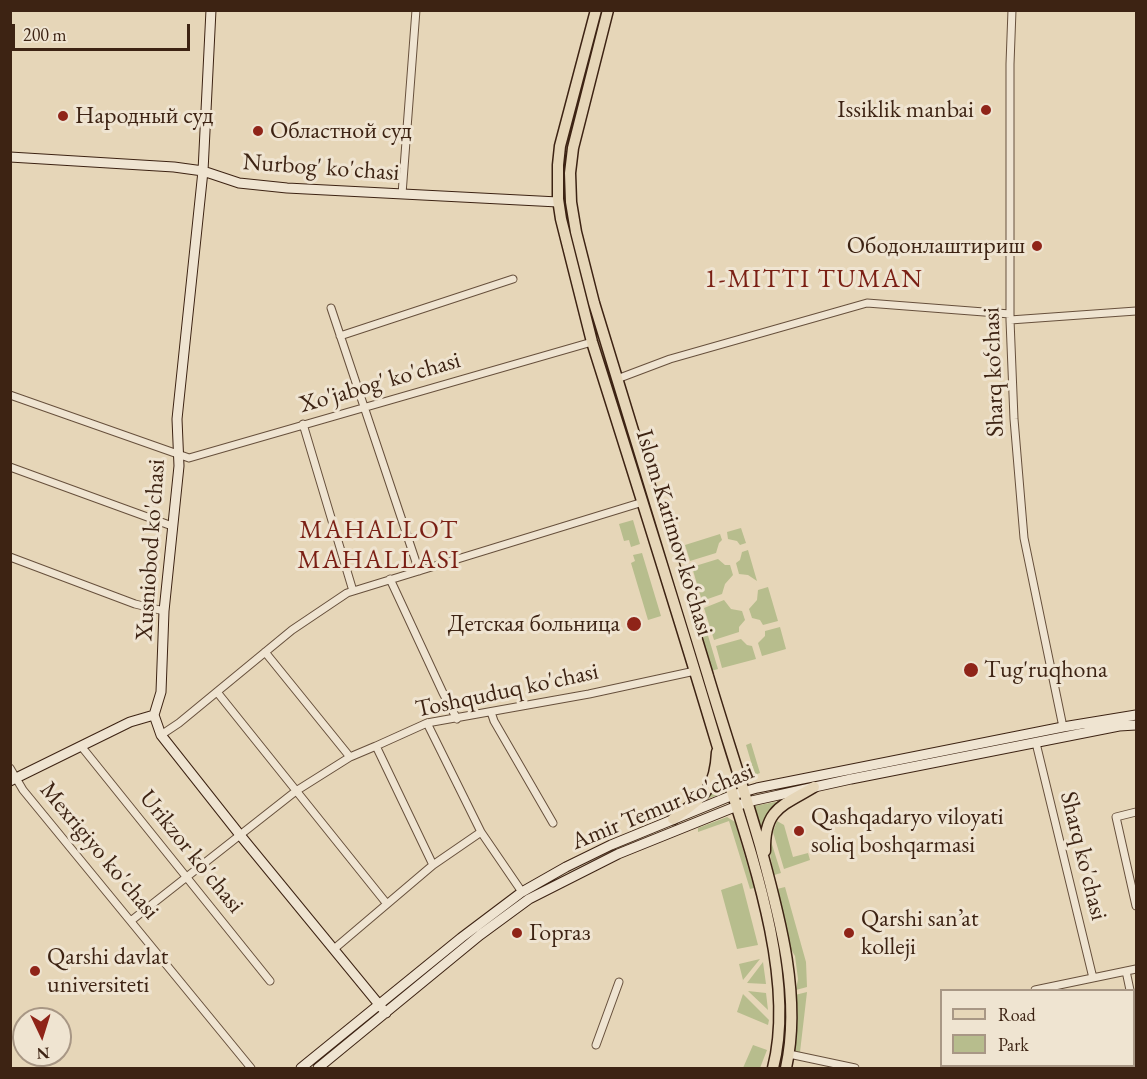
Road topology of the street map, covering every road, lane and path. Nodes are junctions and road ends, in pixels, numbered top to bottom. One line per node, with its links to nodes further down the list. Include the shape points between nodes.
1 (211, 10): 7 (main road, Xusniobod ko'chasi)
2 (416, 10): 8 (street)
3 (596, 10): 9 (main road, Islom Karimov ko‘chasi, via 560,146)
4 (608, 10): 11 (main road, Islom Karimov ko‘chasi, via 570,173 576,232)
5 (1012, 10): 15 (street, Sharq ko‘chasi)
6 (10, 157): 7 (main road, Nurbog' ko'chasi)
7 (203, 171): 8 (main road, Nurbog' ko'chasi, via 239,183); 22 (main road, Xusniobod ko'chasi, via 177,419)
8 (402, 194): 9 (main road, Nurbog' ko'chasi)
9 (558, 202): 12 (main road, Islom Karimov ko‘chasi)
10 (513, 279): 16 (street)
11 (594, 303): 12 (main road, via 587,309); 18 (main road, Islom Karimov ko‘chasi)
12 (582, 307): 17 (main road, Islom Karimov ko‘chasi)
13 (331, 308): 16 (street)
14 (1137, 311): 15 (street)
15 (1010, 317): 18 (street, via 867,303 670,359); 40 (street, Sharq ko‘chasi, via 1024,538)
16 (340, 336): 20 (street)
17 (592, 342): 20 (street, Xo'jabog' ko'chasi); 24 (main road, Islom Karimov ko‘chasi)
18 (617, 379): 51 (main road, Islom Karimov ko‘chasi)
19 (10, 395): 22 (street)
20 (364, 408): 21 (street, Xo'jabog' ko'chasi); 27 (street)
21 (303, 424): 22 (street, Xo'jabog' ko'chasi, via 189,458); 29 (street)
22 (178, 455): 25 (main road, Xusniobod ko'chasi)
23 (10, 467): 25 (street)
24 (643, 502): 27 (street); 32 (main road, Islom Karimov ko‘chasi)
25 (172, 526): 30 (main road, Xusniobod ko'chasi)
26 (10, 557): 30 (street)
27 (419, 571): 28 (street)
28 (390, 579): 29 (street); 37 (street)
29 (353, 591): 31 (street)
30 (164, 611): 35 (main road, Xusniobod ko'chasi, via 161,692)
31 (265, 652): 33 (street); 46 (street)
32 (695, 671): 34 (street, Toshquduq ko'chasi); 42 (main road, Islom Karimov ko‘chasi)
33 (217, 692): 41 (street); 50 (street)
34 (491, 712): 37 (street, Toshquduq ko'chasi); 54 (street)
35 (154, 715): 41 (main road); 44 (main road)
36 (1137, 716): 40 (main road, Amir Temur ko'chasi)
37 (457, 719): 38 (street, Toshquduq ko'chasi)
38 (427, 723): 45 (street, Toshquduq ko'chasi); 55 (street)
39 (1137, 725): 43 (main road, Amir Temur ko'chasi)
40 (1063, 727): 51 (main road, Amir Temur ko'chasi, via 831,772)
41 (161, 735): 56 (main road)
42 (717, 743): 51 (main road, Islom Karimov ko‘chasi); 53 (main road, via 712,783)
43 (1036, 743): 49 (main road, Amir Temur ko'chasi); 67 (street, Sharq ko'chasi)
44 (81, 746): 48 (main road); 59 (street, Urikzor ko'chasi)
45 (376, 746): 46 (street, Toshquduq ko'chasi); 57 (street)
46 (350, 758): 50 (street, Toshquduq ko'chasi)
47 (10, 768): 48 (street, Mexrigiyo ko'chasi)
48 (12, 780): 63 (street, Mexrigiyo ko'chasi)
49 (814, 787): 51 (main road, Amir Temur ko'chasi); 58 (main road, via 781,806 768,821)
50 (296, 791): 56 (street, Toshquduq ko'chasi); 61 (street)
51 (740, 799): 53 (main road, Amir Temur ko'chasi); 58 (main road, Islom Karimov ko‘chasi); 72 (main road, Amir Temur ko'chasi, via 530,899); 78 (main road, Islom Karimov ko‘chasi, via 775,965 780,1012)
52 (1137, 812): 62 (street, via 1116,817)
53 (673, 819): 60 (main road, Amir Temur ko'chasi, via 566,867)
54 (554, 823)
55 (482, 832): 57 (street); 60 (street)
56 (240, 835): 59 (street, Toshquduq ko'chasi); 64 (main road)
57 (433, 865): 61 (street)
58 (766, 869): 74 (main road, Islom Karimov ko‘chasi, via 789,986)
59 (187, 877): 63 (street, Toshquduq ko'chasi); 68 (street, Urikzor ko'chasi)
60 (522, 892): 72 (main road, Amir Temur ko'chasi, via 461,938)
61 (387, 904): 64 (street)
62 (1137, 906)
63 (132, 920): 75 (street, Mexrigiyo ko'chasi)
64 (334, 949): 72 (main road)
65 (1137, 969): 66 (street)
66 (1126, 971): 67 (street); 71 (street)
67 (1093, 978): 70 (street)
68 (270, 981)
69 (619, 982): 73 (street)
70 (1044, 989)
71 (1130, 989)
72 (383, 1009): 76 (main road, Amir Temur ko'chasi); 77 (main road, Amir Temur ko'chasi)
73 (596, 1045)
74 (789, 1054): 79 (main road, Islom Karimov ko‘chasi); 80 (street)
75 (251, 1068)
76 (301, 1068)
77 (318, 1068)
78 (773, 1068)
79 (786, 1068)
80 (855, 1068)

